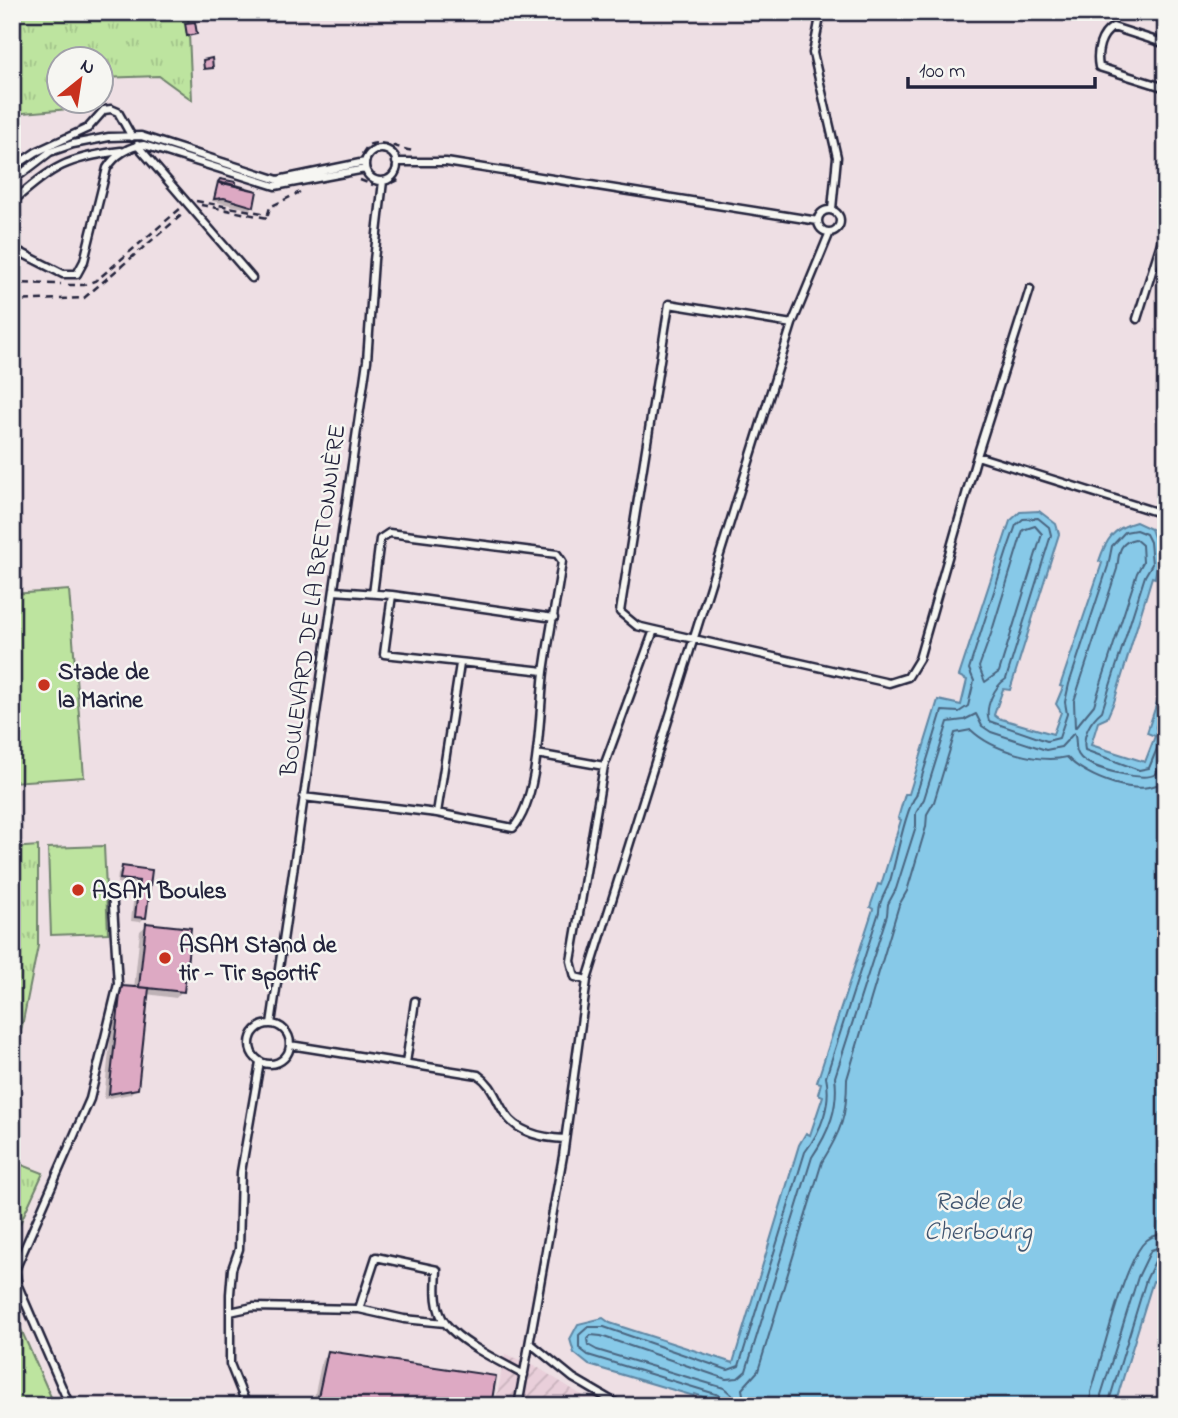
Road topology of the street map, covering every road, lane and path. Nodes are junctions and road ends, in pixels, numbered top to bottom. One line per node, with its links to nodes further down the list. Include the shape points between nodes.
1 (821, 12): 14 (lane, via 813,53 837,157)
2 (1166, 44): 3 (lane, via 1113,27 1105,32 1097,57 1099,67)
3 (1166, 88)
4 (132, 137): 8 (lane, via 141,136 278,180); 9 (lane, via 111,108 88,128 36,152); 10 (lane, via 109,137 50,152)
5 (137, 145): 6 (lane); 8 (lane, via 275,186); 13 (lane)
6 (125, 151): 12 (lane, via 55,166); 18 (lane, via 107,168 77,274 63,274)
7 (396, 162): 8 (lane, via 389,152 379,150 369,154); 11 (lane, via 394,174); 15 (lane, via 446,162)
8 (365, 165): 11 (lane, via 371,178)
9 (12, 169)
10 (12, 181)
11 (383, 181): 27 (lane, BOULEVARD DE LA BRETONNIÈRE, via 367,361)
12 (12, 202)
13 (187, 206): 13 (path, via 268,218 269,212); 19 (lane); 20 (path, via 92,283); 22 (path, via 84,298)
14 (832, 209): 15 (lane, via 822,212); 17 (lane, via 840,223)
15 (818, 221): 17 (lane)
16 (1166, 227): 23 (lane)
17 (830, 232): 24 (lane)
18 (12, 248)
19 (252, 278)
20 (12, 283)
21 (1030, 289): 25 (lane)
22 (12, 301)
23 (1137, 319)
24 (792, 324): 31 (lane, via 669,304 621,612 637,625); 32 (lane)
25 (977, 456): 26 (lane); 32 (lane, via 919,659 908,677 889,683)
26 (1166, 515)
27 (334, 591): 28 (lane); 37 (lane, BOULEVARD DE LA BRETONNIÈRE)
28 (373, 594): 29 (lane); 30 (lane, via 380,539 389,533 557,554 562,561)
29 (392, 594): 30 (lane); 33 (lane, via 384,654)
30 (554, 618): 34 (lane)
31 (654, 630): 32 (lane); 36 (lane)
32 (692, 639): 40 (lane)
33 (460, 664): 34 (lane); 38 (lane)
34 (544, 671): 35 (lane)
35 (537, 754): 36 (lane); 38 (lane, via 524,817 513,828)
36 (604, 766): 40 (lane, via 571,961 575,977)
37 (303, 797): 38 (lane); 42 (lane, BOULEVARD DE LA BRETONNIÈRE)
38 (437, 814)
39 (112, 890): 53 (lane, via 118,984 90,1099 15,1270)
40 (587, 981): 46 (lane)
41 (415, 1000): 45 (lane)
42 (271, 1024): 43 (lane, via 283,1028); 44 (lane, via 259,1028 251,1038 251,1051)
43 (290, 1045): 44 (lane, via 280,1062); 45 (lane)
44 (260, 1062): 48 (lane, via 241,1172 239,1249 232,1269)
45 (406, 1063): 46 (lane, via 478,1075 489,1083 515,1126)
46 (565, 1139): 50 (lane)
47 (359, 1308): 48 (lane, via 253,1307); 49 (lane); 49 (lane, via 376,1257 437,1270 436,1297)
48 (230, 1312): 54 (lane, via 230,1364)
49 (445, 1323): 51 (lane)
50 (530, 1343): 51 (lane); 56 (lane, via 573,1378)
51 (524, 1375): 55 (lane)
52 (1166, 1390): 57 (lane)
53 (70, 1406)
54 (247, 1406)
55 (518, 1406)
56 (621, 1406)
57 (1161, 1406)

